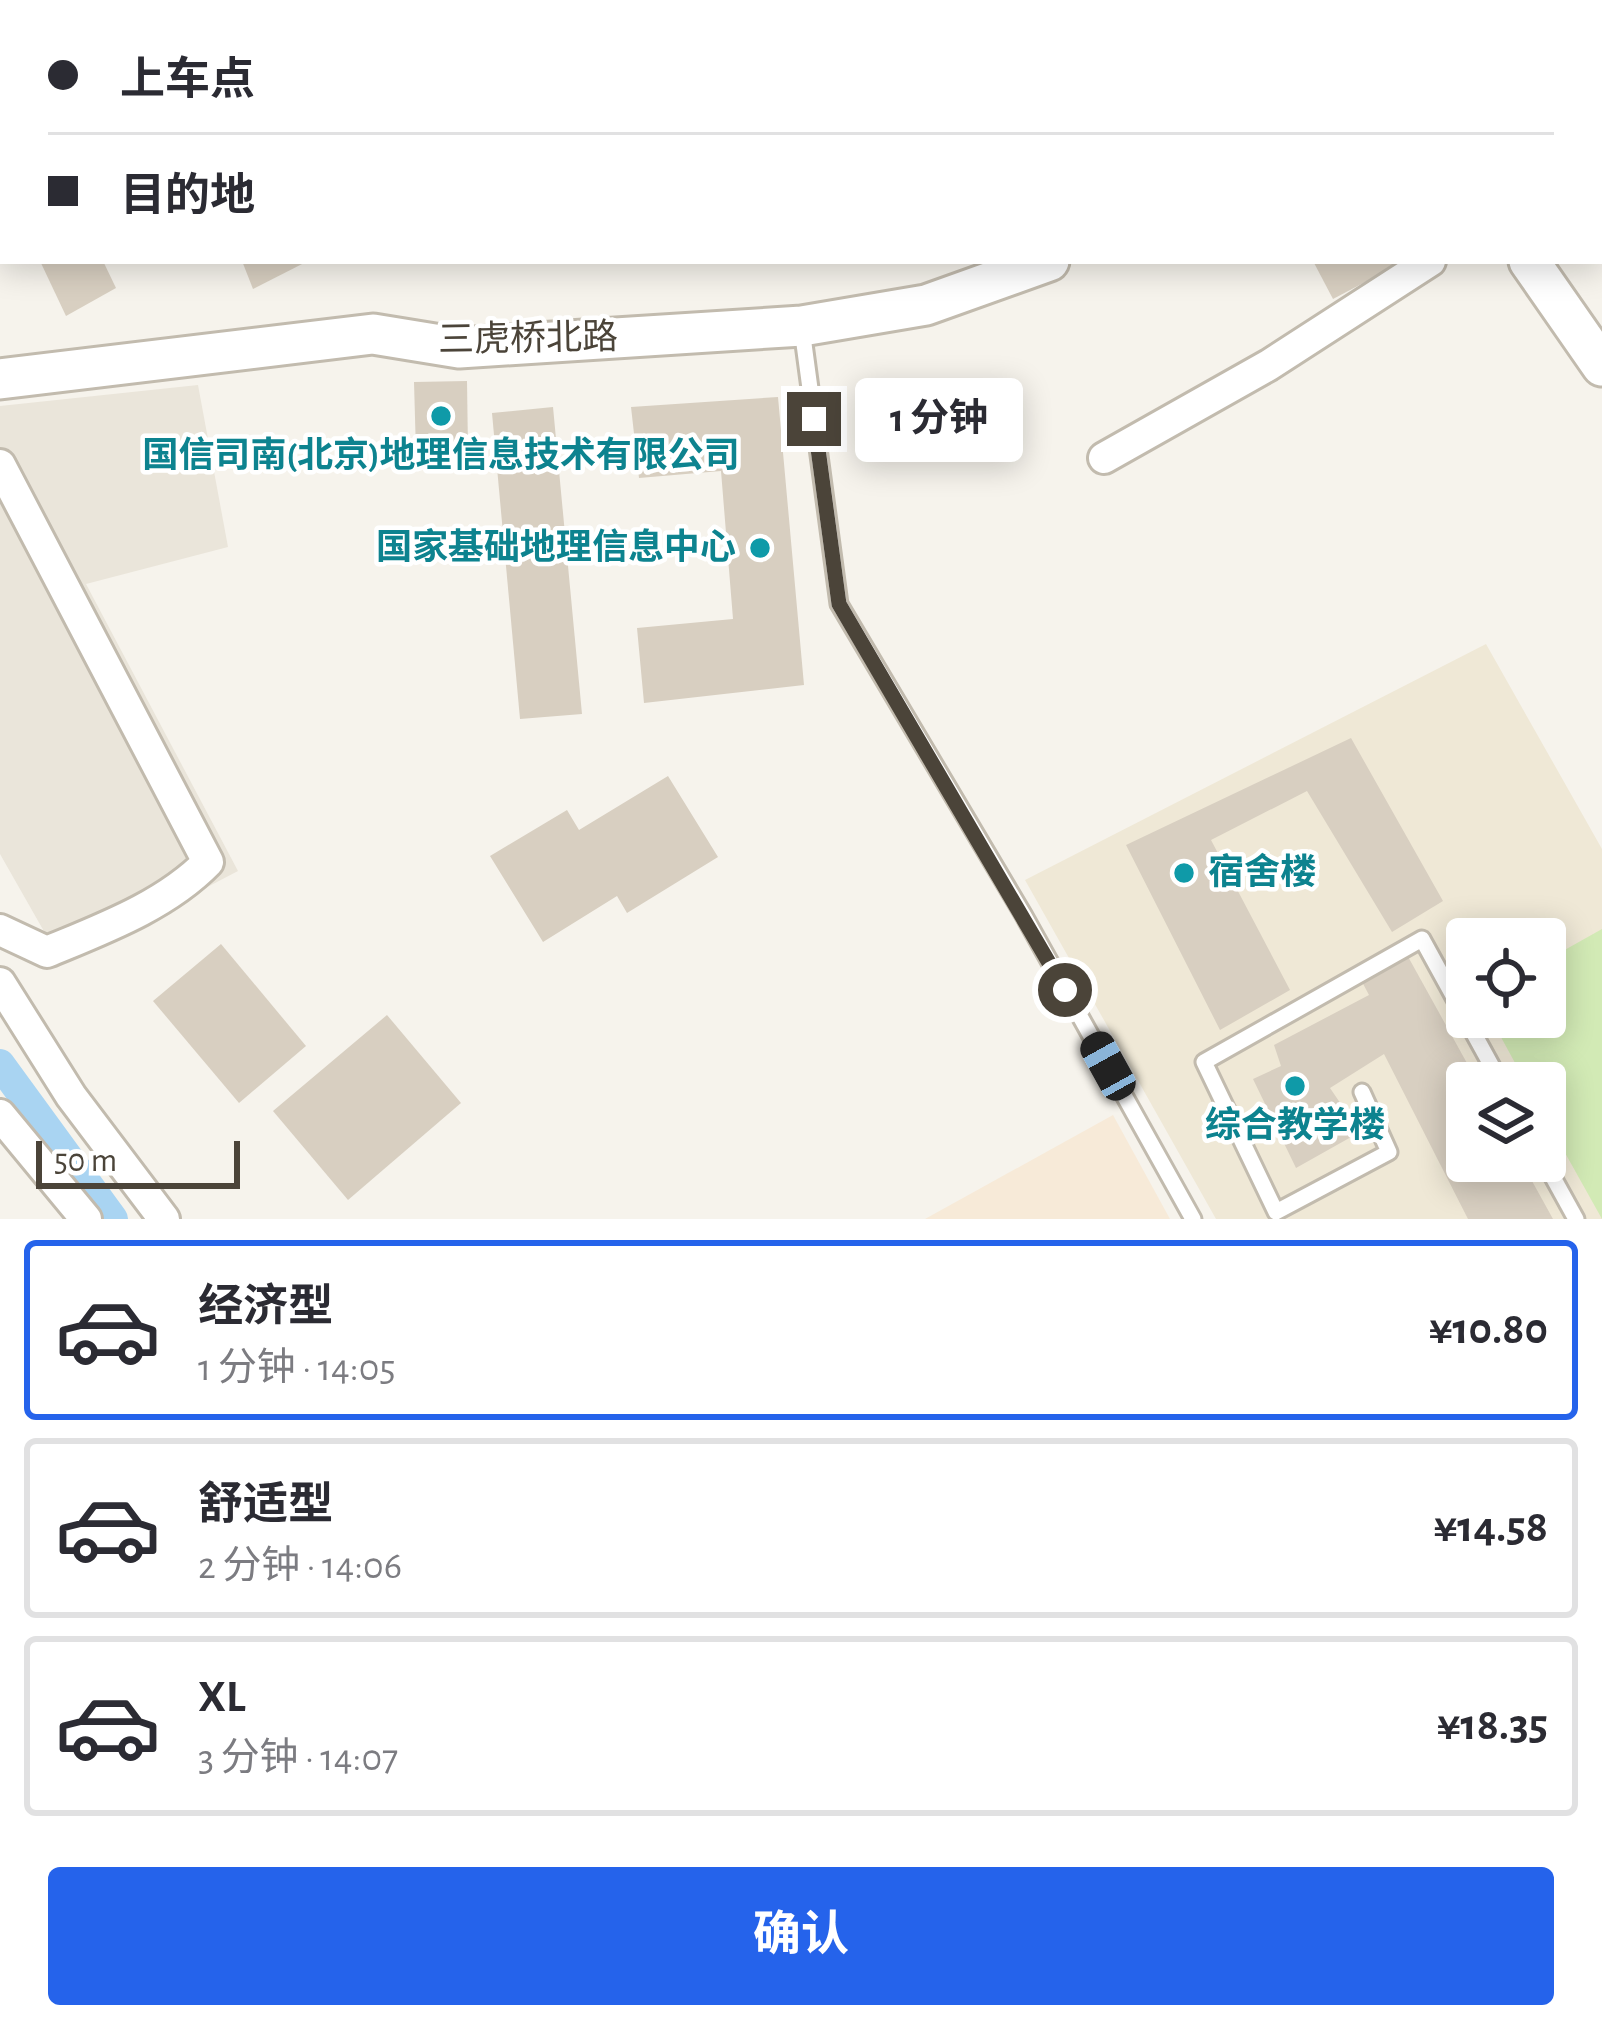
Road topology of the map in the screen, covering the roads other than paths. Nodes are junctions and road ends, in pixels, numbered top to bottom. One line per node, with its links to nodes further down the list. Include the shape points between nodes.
1 (1041, 264): 4 (street, 三虎桥北路, via 926,305)
2 (1425, 264): 7 (street)
3 (1531, 264): 5 (street)
4 (802, 326): 6 (street, 三虎桥北路, via 459,348 373,334); 17 (lane, via 839,604)
5 (1602, 366)
6 (0, 380)
7 (1104, 458)
8 (0, 465): 9 (street, via 208,862 114,924 46,952)
9 (0, 930)
10 (0, 983): 16 (street, via 70,1096)
11 (1489, 1062): 12 (lane, via 1422,939 1204,1062 1276,1212 1389,1152)
12 (1362, 1092)
13 (0, 1114): 15 (street)
14 (1556, 1182): 18 (lane)
15 (86, 1219)
16 (164, 1219)
17 (1192, 1219)
18 (1576, 1219)

